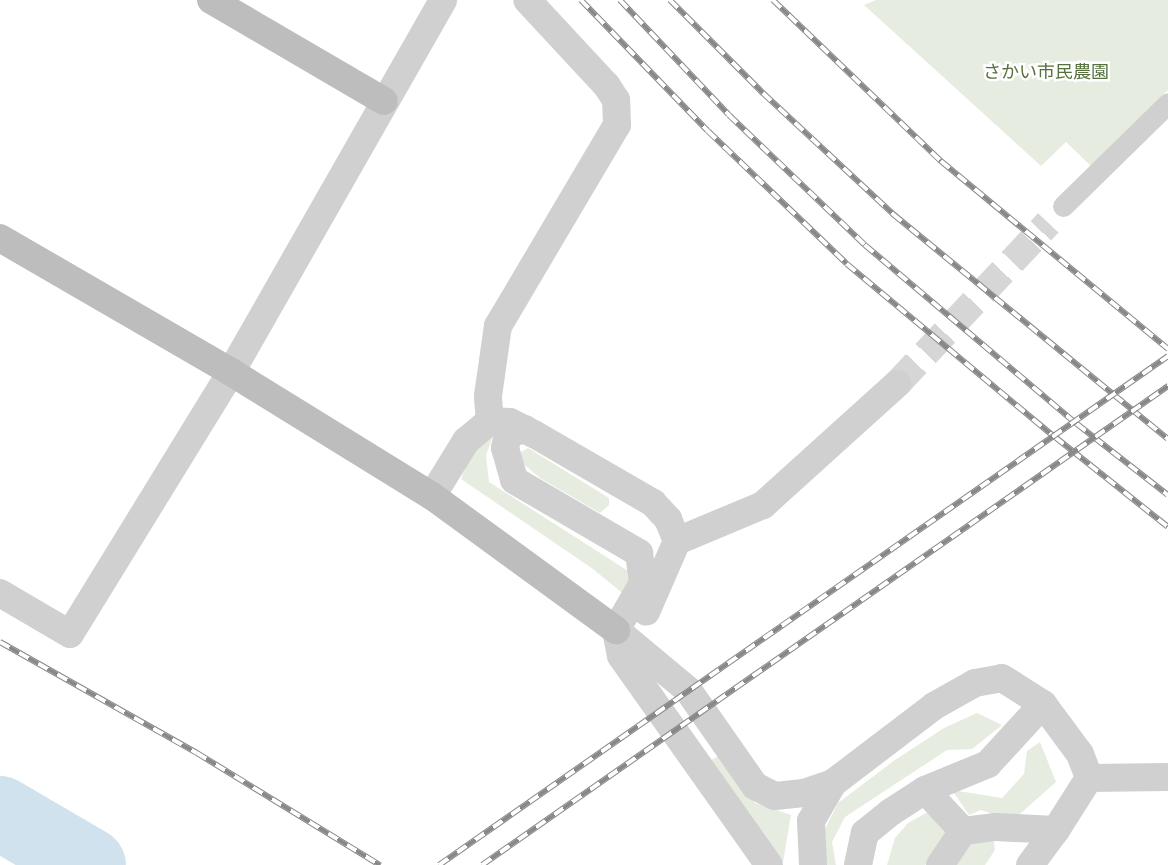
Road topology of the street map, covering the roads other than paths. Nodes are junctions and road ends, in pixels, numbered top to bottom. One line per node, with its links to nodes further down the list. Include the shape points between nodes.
1 (211, 0): 4 (street)
2 (443, 0): 4 (street)
3 (527, 0): 10 (street, via 607,86 616,100 618,125 498,326 488,396)
4 (384, 101): 8 (street)
5 (1168, 103): 6 (lane)
6 (1063, 206)
7 (0, 238): 8 (street)
8 (231, 372): 12 (street); 14 (street, via 70,634)
9 (897, 384): 13 (street, via 763,505)
10 (490, 421): 11 (street, via 510,422); 12 (street, via 466,440)
11 (525, 429): 13 (street, via 653,503 668,519); 15 (street, via 508,434 505,448 514,480 639,554 643,582)
12 (432, 496): 15 (street)
13 (676, 541): 15 (street, via 663,576)
14 (0, 593)
15 (623, 636): 19 (street, via 688,690 755,786 775,796 804,793); 24 (street, via 621,656)
16 (1042, 704): 18 (street, via 1080,754); 19 (street, via 1002,678 975,683 934,706); 20 (street, via 988,764)
17 (1168, 777): 18 (street)
18 (1089, 778): 21 (street)
19 (832, 783): 25 (street, via 811,821)
20 (925, 790): 22 (street); 26 (street, via 865,834)
21 (1056, 830): 22 (street, via 996,827); 23 (street)
22 (963, 831): 27 (street)
23 (1029, 864)
24 (769, 865)
25 (813, 865)
26 (858, 865)
27 (940, 865)

